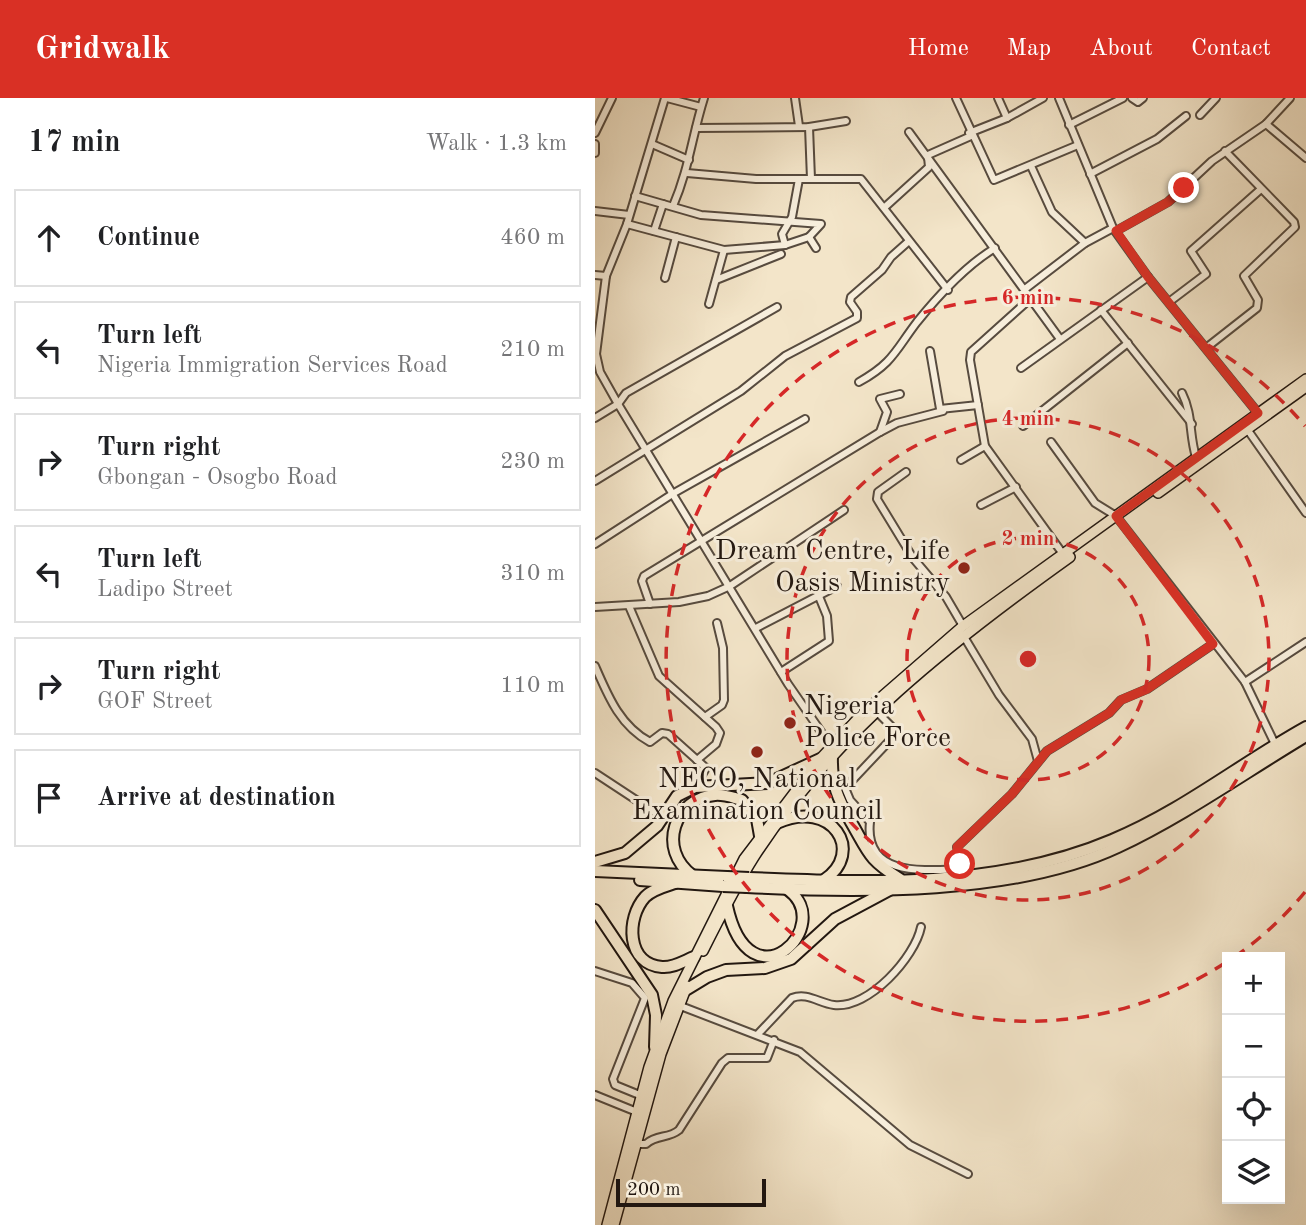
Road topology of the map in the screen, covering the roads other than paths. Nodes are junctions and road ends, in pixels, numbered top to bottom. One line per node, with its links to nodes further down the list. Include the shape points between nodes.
1 (611, 98): 25 (street)
2 (666, 98): 14 (street); 28 (street)
3 (704, 98): 14 (street)
4 (795, 98): 21 (street)
5 (956, 98): 26 (street)
6 (998, 98): 17 (street)
7 (1043, 98): 17 (street)
8 (1059, 98): 20 (street)
9 (1123, 98): 20 (street)
10 (1132, 98): 11 (street, via 1138,102)
11 (1143, 98)
12 (1216, 98): 15 (street)
13 (1290, 98): 19 (street)
14 (701, 107): 23 (street)
15 (1201, 115)
16 (1186, 116): 37 (street, via 1157,139)
17 (1007, 118): 26 (street)
18 (846, 121): 22 (street)
19 (1266, 124): 30 (street); 33 (street)
20 (1069, 125): 29 (street)
21 (799, 126): 22 (street); 23 (street)
22 (809, 127): 39 (street)
23 (696, 128): 34 (street)
24 (909, 132): 32 (street)
25 (595, 133)
26 (970, 135): 32 (street); 35 (street, via 992,179)
27 (595, 144): 31 (street)
28 (652, 144): 34 (street); 41 (street)
29 (1078, 145): 35 (street); 37 (street)
30 (1225, 151): 40 (street); 49 (street, via 1168,202)
31 (595, 153)
32 (928, 155): 44 (street, via 929,167); 57 (street)
33 (1306, 158)
34 (689, 160): 36 (street)
35 (1031, 166): 54 (street, via 1052,212)
36 (687, 173): 38 (street); 43 (street)
37 (1090, 174): 49 (street)
38 (799, 179): 39 (street); 47 (street)
39 (811, 179): 44 (street, via 861,179)
40 (1261, 189): 68 (street, via 1191,251 1206,274); 75 (street, via 1294,222 1295,229 1244,276 1258,300 1257,308)
41 (635, 196): 42 (street); 46 (street)
42 (663, 204): 43 (street); 50 (street)
43 (673, 206): 47 (street, via 701,215)
44 (885, 207): 53 (street)
45 (595, 211): 46 (street)
46 (629, 215): 48 (street)
47 (788, 220): 52 (street, via 821,224); 55 (street, via 782,234)
48 (627, 224): 50 (street); 61 (street)
49 (1115, 229): 54 (street); 62 (street)
50 (655, 231): 51 (street)
51 (676, 237): 58 (street); 63 (street)
52 (809, 237): 55 (street); 56 (street)
53 (909, 240): 66 (street); 95 (street, via 851,297 857,318 785,356 741,391)
54 (1085, 243): 65 (street)
55 (785, 245): 58 (street)
56 (816, 248)
57 (995, 248): 65 (street); 66 (street)
58 (724, 250): 64 (street)
59 (781, 254): 64 (street)
60 (595, 275): 61 (street)
61 (606, 276): 74 (street)
62 (1148, 277): 68 (street); 71 (street)
63 (665, 278)
64 (716, 280): 69 (street)
65 (1025, 289): 67 (street)
66 (948, 290): 79 (street, via 919,319 884,368)
67 (1030, 299): 72 (street); 84 (street, via 971,352)
68 (1169, 302): 75 (street)
69 (709, 304)
70 (777, 307): 83 (street, via 626,393)
71 (1101, 310): 72 (street); 73 (street)
72 (1061, 339): 77 (street)
73 (1128, 343): 89 (street); 90 (street)
74 (596, 345): 83 (street, via 600,372)
75 (1206, 348): 86 (street)
76 (930, 351): 85 (street)
77 (1021, 368)
78 (1306, 379): 86 (main road)
79 (859, 382)
80 (1306, 387): 91 (main road)
81 (1182, 393): 89 (street)
82 (901, 394): 92 (street, via 880,399 887,411)
83 (618, 404): 87 (street); 95 (street)
84 (978, 405): 85 (street); 94 (street)
85 (943, 411): 92 (street)
86 (1258, 413): 96 (main road)
87 (595, 418)
88 (805, 419): 101 (street)
89 (1192, 424): 96 (street)
90 (1023, 426)
91 (1248, 429): 104 (street); 105 (main road)
92 (880, 432): 106 (street)
93 (1051, 442): 105 (street, via 1095,503)
94 (985, 446): 97 (street); 100 (street)
95 (646, 449): 99 (street); 101 (street)
96 (1196, 457): 105 (main road)
97 (961, 460)
98 (906, 472): 117 (street, via 878,492 877,499 913,558 952,605)
99 (595, 481)
100 (1016, 488): 102 (street); 108 (street)
101 (674, 493): 106 (street); 107 (street)
102 (981, 505)
103 (844, 510): 109 (street)
104 (1306, 513)
105 (1118, 518): 108 (main road); 117 (main road); 119 (street)
106 (701, 539): 109 (street); 112 (street, via 643,576)
107 (595, 544)
108 (1063, 554): 117 (main road)
109 (730, 586): 112 (street, via 695,599); 116 (street)
110 (837, 586): 111 (street)
111 (818, 594): 116 (street); 121 (street, via 827,616 829,641)
112 (650, 604): 113 (street)
113 (629, 606): 114 (street); 124 (street, via 659,676)
114 (595, 607)
115 (717, 623): 124 (street, via 723,648 724,700)
116 (756, 628): 121 (street)
117 (963, 631): 123 (main road); 128 (street); 129 (main road, via 863,713)
118 (1306, 642): 122 (street)
119 (1213, 644): 122 (street); 130 (street)
120 (595, 666): 132 (street, via 631,729 648,741 668,734)
121 (781, 672): 129 (street)
122 (1245, 682): 127 (street)
123 (876, 710): 129 (main road); 133 (street, via 893,728 894,736 845,788 870,822 870,844 875,852 894,866 922,871 961,867 957,847 1012,794)
124 (705, 717): 132 (street, via 720,737)
125 (1306, 727): 127 (highway)
126 (1306, 736): 147 (highway, via 1117,848 1006,880)
127 (1275, 744): 147 (highway, via 1170,811 1113,840 1057,860)
128 (1035, 747): 130 (street); 133 (street)
129 (832, 751): 131 (main road); 137 (main road); 147 (highway, via 835,795 861,844)
130 (1047, 751): 133 (street)
131 (820, 759): 135 (highway, via 768,783); 138 (main road)
132 (697, 760): 135 (street, via 706,768)
133 (1038, 761)
134 (595, 773): 136 (street)
135 (695, 787): 136 (highway, via 677,796)
136 (662, 817): 139 (highway, via 625,853)
137 (778, 824): 143 (highway, via 804,815 832,825 842,842 842,853 836,869); 149 (main road)
138 (760, 836): 142 (highway, via 757,819 742,800 715,795 696,800 677,824 672,839 676,860); 152 (main road)
139 (595, 862)
140 (595, 871): 142 (highway)
141 (595, 876): 146 (highway)
142 (693, 876): 144 (highway)
143 (824, 880): 145 (highway); 147 (highway)
144 (725, 882): 145 (highway, bridge); 146 (highway)
145 (748, 882): 148 (highway)
146 (675, 883): 152 (highway, via 652,892 640,905 631,929 634,941 638,952 655,966 672,967)
147 (898, 883): 148 (highway); 154 (highway, via 835,919 791,958 765,968 726,970)
148 (787, 889): 149 (highway, via 800,899 801,926 792,944 769,957 746,950 731,925)
149 (727, 906): 154 (main road)
150 (595, 910): 158 (highway, via 652,995)
151 (921, 927): 156 (street, via 892,974 864,1000 833,1005 800,995)
152 (694, 957): 158 (main road)
153 (595, 971): 160 (street, via 632,983 645,998 614,1079 615,1085)
154 (684, 991): 155 (main road)
155 (678, 1005): 156 (street); 162 (main road)
156 (758, 1034): 157 (street)
157 (774, 1041): 162 (street, via 767,1058 728,1058 722,1063 672,1136); 163 (street, via 816,1063 910,1145)
158 (656, 1047): 160 (main road)
159 (595, 1095): 161 (street)
160 (642, 1096): 161 (main road)
161 (637, 1112): 164 (main road)
162 (636, 1144): 165 (main road)
163 (968, 1174)
164 (607, 1225)
165 (614, 1225)

